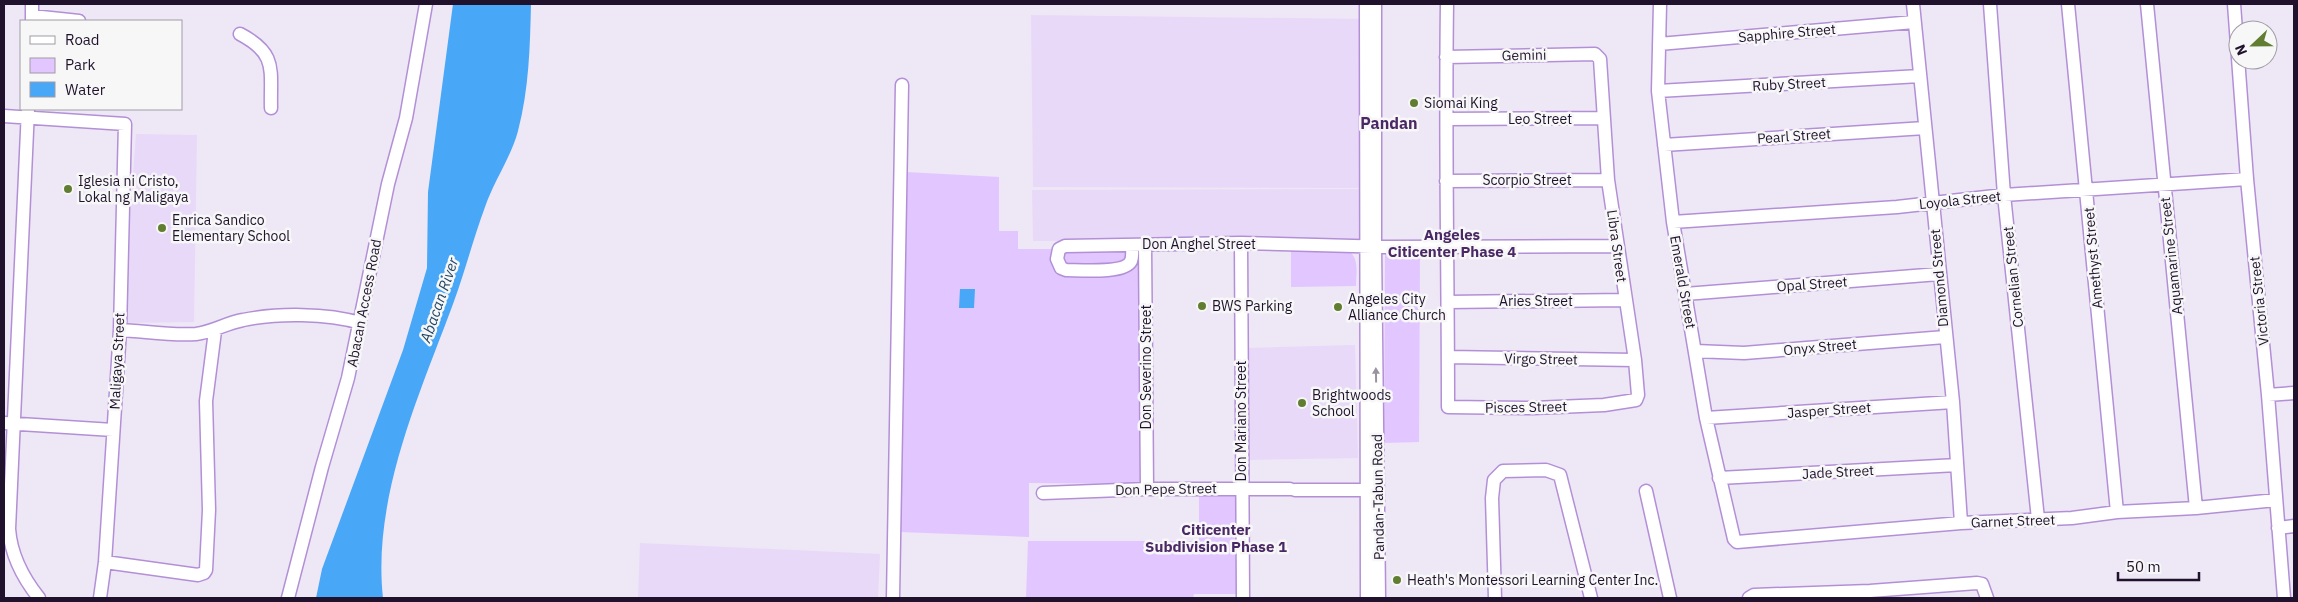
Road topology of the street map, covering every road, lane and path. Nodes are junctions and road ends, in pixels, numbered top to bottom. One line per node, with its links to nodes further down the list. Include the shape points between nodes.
1 (426, 4): 45 (street, Abacan Access Road, via 406,118 388,184)
2 (1366, 4): 38 (street, Pandan-Tabun Road)
3 (1376, 4): 38 (street, Pandan-Tabun Road)
4 (1447, 4): 16 (street)
5 (1660, 4): 15 (street, Emerald Street)
6 (1913, 4): 13 (street, Diamond Street)
7 (1990, 4): 33 (street, Cornelian Street)
8 (2068, 4): 32 (street, Amethyst Street)
9 (2147, 4): 31 (street, Aquamarine Street)
10 (2234, 4): 28 (street, Victoria Street)
11 (32, 14): 12 (street)
12 (72, 20)
13 (1914, 22): 15 (street, Sapphire Street); 18 (street, Diamond Street)
14 (240, 34): 21 (street, via 257,42 267,54)
15 (1659, 44): 20 (street, Emerald Street)
16 (1446, 57): 17 (street, Gemini, via 1595,54); 25 (street)
17 (1600, 59): 24 (street, Libra Street)
18 (1920, 76): 20 (street, Ruby Street); 26 (street, Diamond Street)
19 (902, 85): 82 (street)
20 (1658, 91): 27 (street, Emerald Street)
21 (271, 108)
22 (27, 113): 23 (street); 46 (street, Maligaya Street, via 125,124); 57 (street)
23 (4, 116)
24 (1602, 118): 25 (street, Leo Street); 29 (street, Libra Street)
25 (1447, 119): 30 (street)
26 (1925, 128): 27 (street, Pearl Street); 34 (street, Diamond Street)
27 (1664, 145): 35 (street, Emerald Street)
28 (2246, 178): 31 (street, Loyola Street); 53 (street, Victoria Street)
29 (1608, 180): 30 (street, Scorpio Street); 39 (street, Libra Street)
30 (1446, 181): 40 (street)
31 (2164, 184): 32 (street, Loyola Street); 67 (street, Aquamarine Street)
32 (2087, 190): 33 (street, Loyola Street); 68 (street, Amethyst Street)
33 (2004, 196): 34 (street, Loyola Street); 69 (street, Cornelian Street)
34 (1932, 202): 35 (street, Loyola Street); 41 (street, Diamond Street)
35 (1673, 222): 42 (street, Emerald Street)
36 (1241, 243): 37 (street, Don Anghel Street); 38 (street, Don Anghel Street); 62 (street, Don Mariano Street)
37 (1139, 245): 37 (street, Don Anghel Street, via 1131,261 1123,268 1066,270 1061,268 1057,259 1059,249 1065,246); 61 (street, Don Severino Street)
38 (1370, 246): 40 (street, Don Anghel Street); 63 (street, Pandan-Tabun Road); 85 (street, Pandan-Tabun Road, one-way to 38)
39 (1618, 246): 40 (street, Don Anghel Street); 43 (street, Libra Street)
40 (1447, 247): 44 (street)
41 (1939, 274): 42 (street, Opal Street); 48 (street, Diamond Street)
42 (1685, 294): 49 (street, Emerald Street)
43 (1625, 300): 44 (street, Aries Street); 51 (street, Libra Street)
44 (1448, 302): 50 (street)
45 (360, 322): 47 (street, via 331,315 271,317 243,320); 81 (street, Abacan Access Road, via 348,378)
46 (120, 330): 47 (street, via 195,334); 58 (street, Maligaya Street)
47 (214, 331): 74 (street, via 206,401 209,510 204,574)
48 (1945, 337): 49 (street, Onyx Street, via 1744,353); 54 (street, Diamond Street)
49 (1695, 352): 56 (street, Emerald Street)
50 (1448, 357): 51 (street, Virgo Street); 55 (street, Pisces Street, via 1448,407)
51 (1635, 360): 55 (street, Libra Street, via 1636,400)
52 (2294, 393): 53 (street)
53 (2268, 395): 66 (street, Victoria Street)
54 (1953, 402): 56 (street, Jasper Street); 59 (street, Diamond Street)
55 (1604, 405)
56 (1706, 418): 60 (street, Emerald Street)
57 (9, 423): 58 (street); 79 (street, via 10,544)
58 (113, 430): 74 (street, Maligaya Street)
59 (1958, 465): 60 (street, Jade Street); 70 (street, Diamond Street)
60 (1720, 478): 73 (street, Emerald Street, via 1734,539 1740,543)
61 (1147, 489): 62 (street, Don Pepe Street); 65 (street, Don Pepe Street)
62 (1242, 489): 63 (street, Don Pepe Street); 83 (street, Don Mariano Street)
63 (1366, 490): 84 (street, Pandan-Tabun Road)
64 (1646, 491): 88 (street)
65 (1043, 493)
66 (2276, 500): 67 (street, Garnet Street); 72 (street, Victoria Street)
67 (2196, 508): 68 (street, Garnet Street)
68 (2117, 512): 69 (street, Garnet Street)
69 (2038, 519): 70 (street, Garnet Street)
70 (1961, 523): 73 (street, Garnet Street)
71 (2294, 526): 72 (street)
72 (2278, 528): 90 (street, Victoria Street)
73 (1750, 542)
74 (105, 562): 80 (street, Maligaya Street)
75 (1929, 592): 76 (street); 89 (street, via 1977,583 1982,584)
76 (1870, 594): 77 (street)
77 (1811, 595): 78 (street)
78 (1752, 596)
79 (39, 598)
80 (100, 598)
81 (288, 598)
82 (893, 598)
83 (1243, 598)
84 (1367, 598)
85 (1379, 598)
86 (1495, 598): 87 (street, via 1494,480 1502,471 1546,470 1560,475)
87 (1591, 598)
88 (1670, 598)
89 (1988, 598)
90 (2284, 598)

